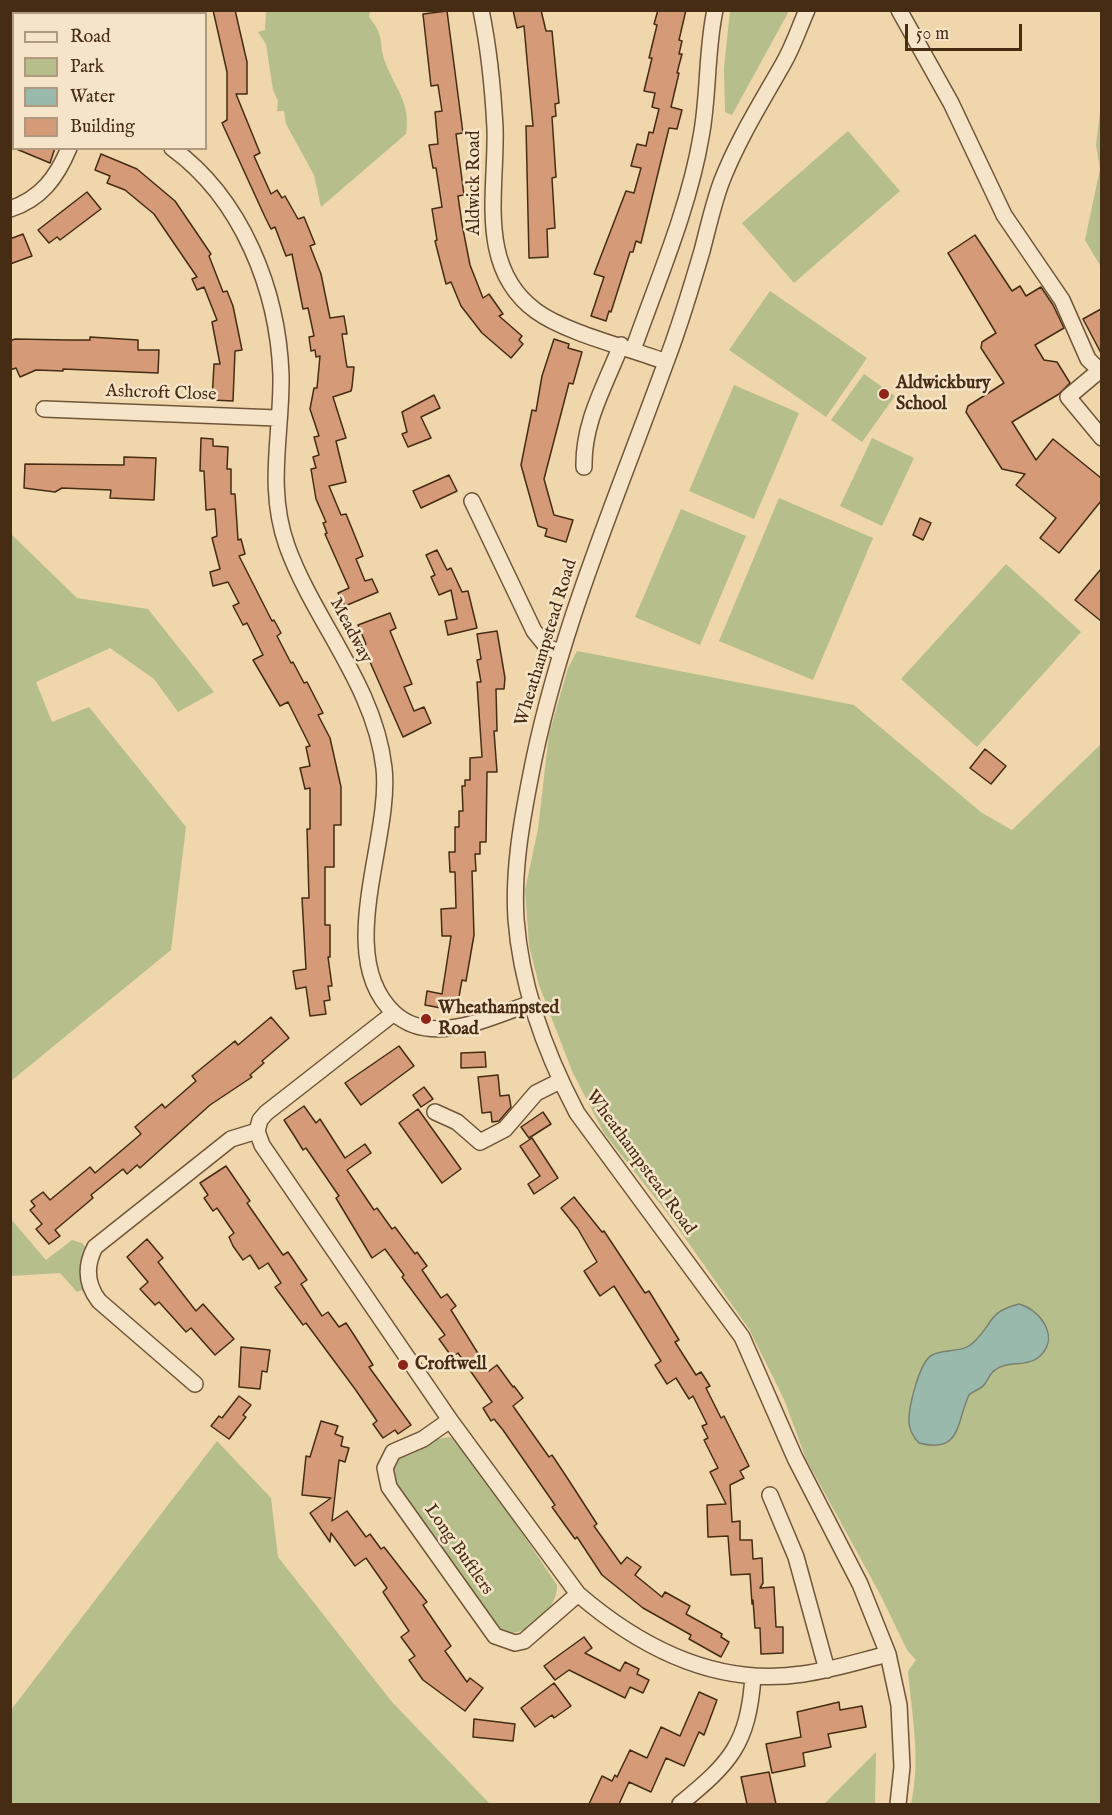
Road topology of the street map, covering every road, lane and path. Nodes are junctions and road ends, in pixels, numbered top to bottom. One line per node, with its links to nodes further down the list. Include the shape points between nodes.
1 (481, 10): 8 (street, Aldwick Road, via 495,130 492,223 506,276 534,310 554,322)
2 (715, 10): 8 (street, via 701,139 683,205)
3 (807, 10): 9 (street, Wheathampstead Road, via 785,62 747,125 720,184)
4 (899, 10): 10 (street, via 951,103 1004,215 1062,300 1088,358)
5 (68, 150): 7 (street, via 47,187 21,206)
6 (174, 150): 12 (street, Meadway, via 198,169 218,195 239,226 262,275 277,336 281,376)
7 (10, 209)
8 (627, 348): 9 (street, Aldwick Road); 14 (street, via 595,404 583,444)
9 (666, 362): 16 (street, Wheathampstead Road)
10 (1100, 372): 13 (street, via 1068,397)
11 (44, 409): 12 (street, Ashcroft Close)
12 (277, 418): 18 (street, Meadway, via 275,478 287,545 305,589 367,704 384,767 383,828 368,894 368,959 374,984)
13 (1101, 438)
14 (584, 467)
15 (472, 501): 16 (street, via 534,630 547,647)
16 (561, 653): 17 (street, Wheathampstead Road, via 542,716 516,875 520,955)
17 (532, 1003): 18 (street, Meadway, via 442,1029 422,1028); 19 (street, Wheathampstead Road)
18 (394, 1013): 21 (street, via 266,1113)
19 (560, 1081): 20 (street, via 536,1093 505,1129 480,1142 458,1122); 26 (street, Wheathampstead Road, via 577,1113 742,1337 795,1458 860,1584)
20 (435, 1112)
21 (256, 1131): 22 (street, via 231,1139 102,1239 88,1264 88,1280 99,1301); 23 (street)
22 (195, 1384)
23 (450, 1420): 25 (street); 25 (street, Long Buftlers, via 423,1439 393,1452 385,1468 389,1487 495,1636 515,1644 524,1641)
24 (770, 1495): 27 (street, via 796,1557)
25 (578, 1594): 28 (street, via 630,1634 678,1660)
26 (888, 1654): 27 (street); 30 (street, Wheathampstead Road, via 900,1705)
27 (827, 1670): 28 (street)
28 (753, 1677): 29 (street, via 746,1722 729,1759)
29 (680, 1804)
30 (898, 1804)

